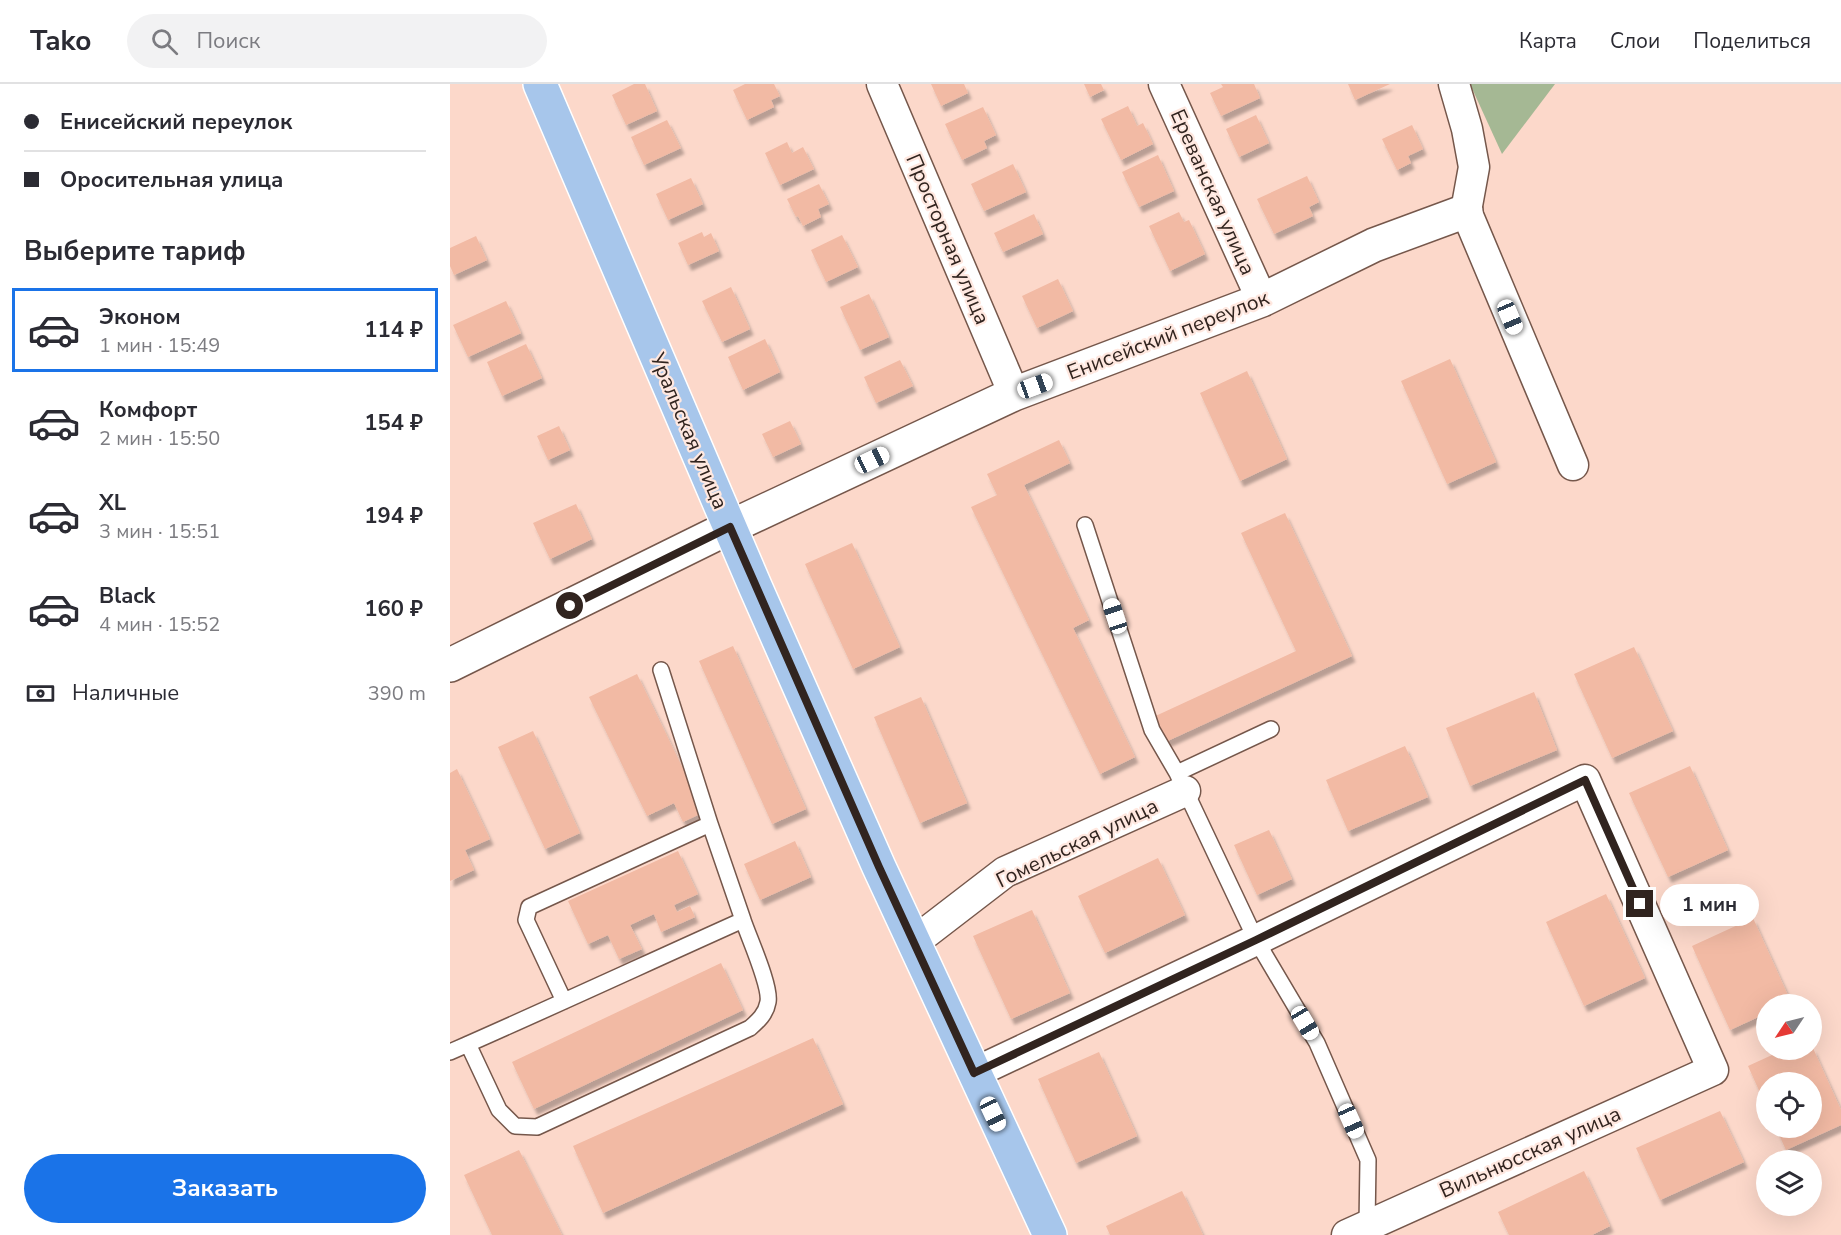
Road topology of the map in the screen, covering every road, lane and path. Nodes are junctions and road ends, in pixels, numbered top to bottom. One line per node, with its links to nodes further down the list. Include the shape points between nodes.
1 (540, 84): 10 (main road, Уральская улица)
2 (882, 84): 7 (street, Просторная улица)
3 (1164, 84): 6 (street, Ереванская улица)
4 (1454, 84): 5 (street, via 1474,167)
5 (1466, 212): 6 (street, Енисейский переулок, via 1374,245); 8 (street)
6 (1262, 300): 7 (street, Енисейский переулок)
7 (1014, 394): 10 (street, Енисейский переулок)
8 (1573, 465)
9 (1085, 525): 14 (lane, via 1152,730)
10 (730, 527): 11 (street, Енисейский переулок); 18 (main road, Уральская улица)
11 (450, 665)
12 (660, 670): 15 (lane)
13 (1270, 729): 14 (lane)
14 (1181, 782): 17 (lane); 18 (street, Гомельская улица, via 1005,872)
15 (710, 824): 16 (lane); 19 (lane, via 530,907 526,920)
16 (743, 921): 19 (lane); 20 (lane, via 767,987 769,1001 762,1017 750,1028 537,1127 515,1126 499,1110)
17 (1256, 940): 22 (street); 23 (lane, via 1317,1043 1368,1160); 23 (street, Вильнюсская улица, via 1585,780 1713,1070)
18 (914, 942): 22 (main road, Уральская улица)
19 (564, 1001): 20 (lane)
20 (468, 1044): 21 (lane)
21 (450, 1052)
22 (974, 1073): 24 (main road, Уральская улица)
23 (1357, 1230)
24 (1050, 1235)

